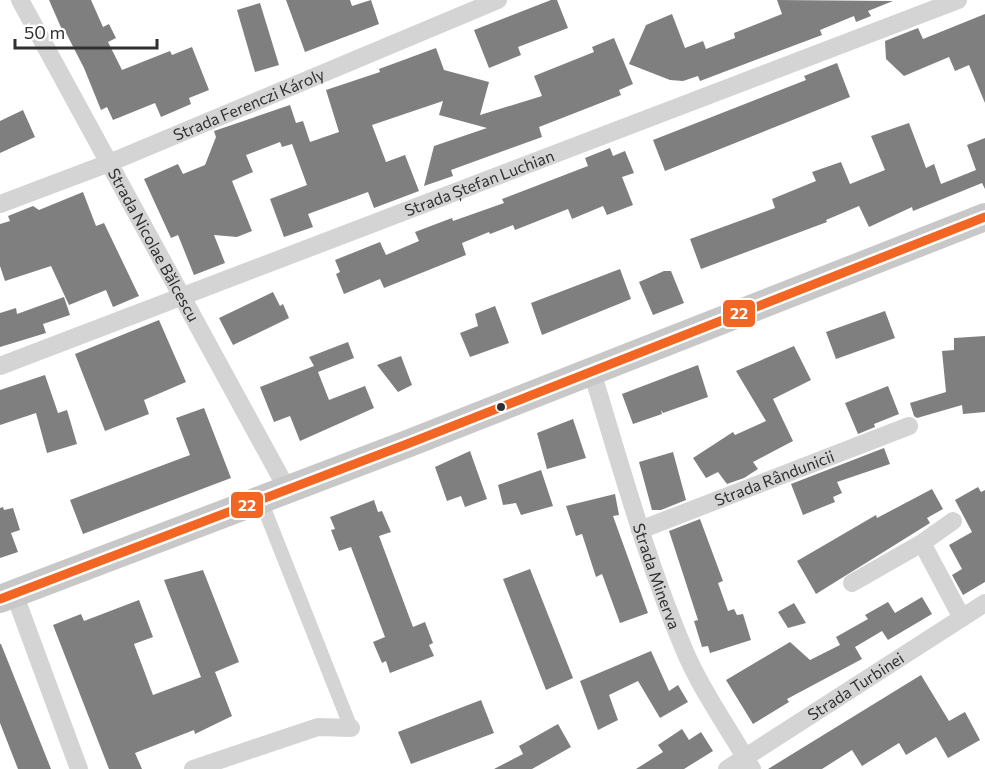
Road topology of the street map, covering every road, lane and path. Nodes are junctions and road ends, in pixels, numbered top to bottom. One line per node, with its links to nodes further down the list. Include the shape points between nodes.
1 (20, 0): 4 (street, Strada Nicolae Bălcescu)
2 (498, 0): 4 (street, Strada Ferenczi Károly)
3 (958, 0): 7 (street, Strada Ștefan Luchian)
4 (109, 163): 5 (street, Strada Ferenczi Károly); 7 (street, Strada Nicolae Bălcescu)
5 (0, 204)
6 (985, 217): 9 (main road)
7 (181, 296): 8 (street, Strada Ștefan Luchian); 11 (street, Strada Nicolae Bălcescu)
8 (0, 366)
9 (592, 372): 11 (main road); 14 (street, Strada Minerva)
10 (909, 426): 14 (street, Strada Rândunicii)
11 (288, 489): 12 (main road)
12 (260, 498): 17 (main road); 20 (street)
13 (953, 521): 15 (street)
14 (640, 530): 21 (street, Strada Minerva, via 687,654 718,716)
15 (922, 543): 16 (street); 19 (street)
16 (852, 583)
17 (7, 596): 22 (street)
18 (985, 603): 19 (street, Strada Turbinei)
19 (962, 618): 21 (street, Strada Turbinei)
20 (351, 728): 23 (street, via 318,727)
21 (749, 763): 24 (street, Strada Turbinei)
22 (79, 769)
23 (192, 769)
24 (727, 769)

